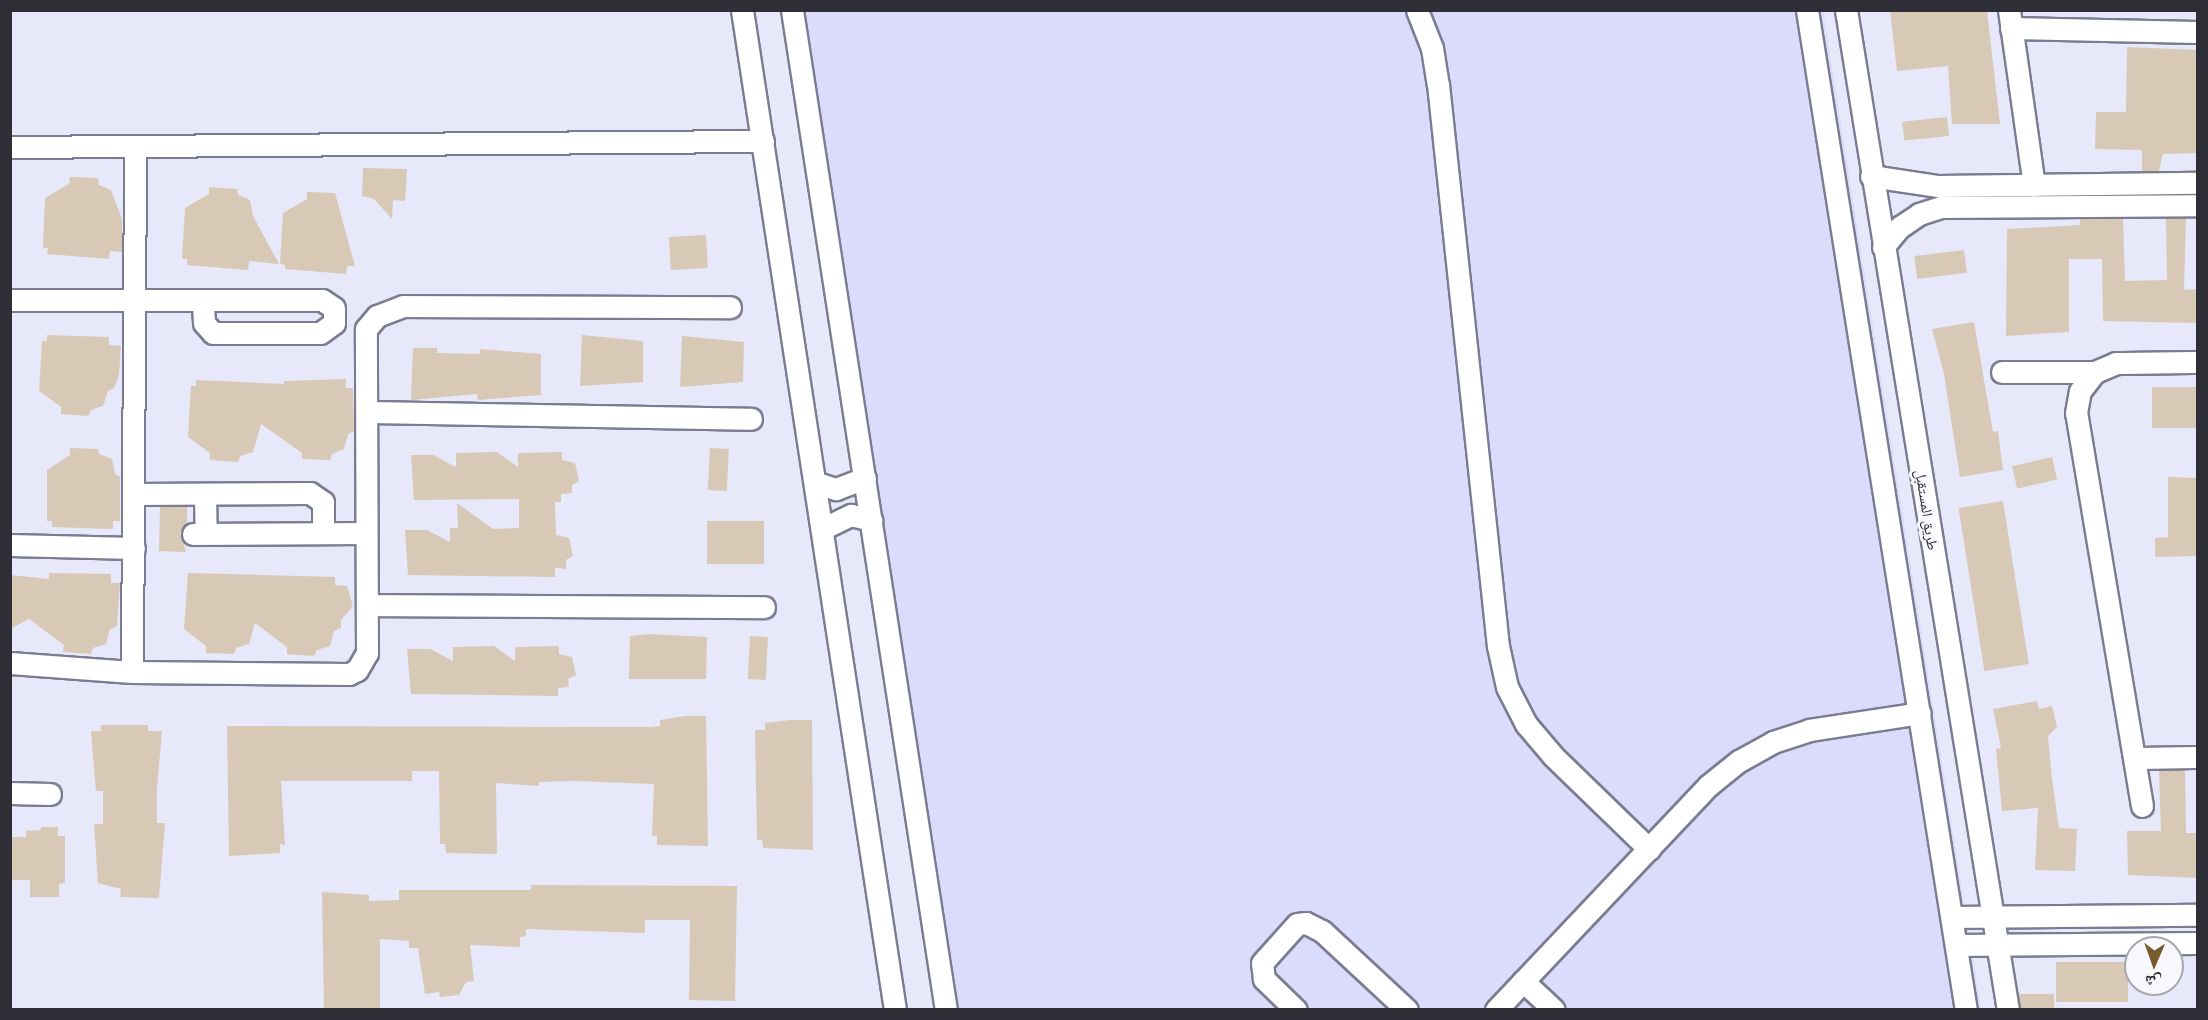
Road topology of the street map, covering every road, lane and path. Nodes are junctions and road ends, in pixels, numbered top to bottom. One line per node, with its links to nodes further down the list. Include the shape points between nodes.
1 (742, 10): 8 (street)
2 (792, 10): 27 (street)
3 (1417, 10): 47 (street, via 1432,48 1438,84 1498,646 1507,687 1526,724 1553,756)
4 (1807, 10): 41 (street)
5 (1846, 10): 11 (street, طريق المستقبل)
6 (2010, 19): 7 (street); 13 (street)
7 (2198, 32)
8 (763, 141): 9 (street); 28 (street)
9 (135, 146): 10 (street); 20 (street)
10 (10, 147)
11 (1871, 176): 14 (street); 17 (street, طريق المستقبل)
12 (2198, 183): 13 (street)
13 (2034, 185): 14 (street)
14 (1938, 186): 16 (street)
15 (2198, 205): 16 (street)
16 (1941, 207): 17 (street, via 1919,214 1900,227)
17 (1883, 247): 50 (street, طريق المستقبل)
18 (10, 300): 20 (street)
19 (203, 301): 19 (street, via 322,300 334,308 334,323 320,333 213,333 204,323); 20 (street)
20 (134, 302): 29 (street)
21 (730, 307): 25 (street, via 389,309 376,316 366,329)
22 (2198, 362): 24 (street, via 2116,363)
23 (2002, 372): 24 (street)
24 (2095, 372): 43 (street, via 2080,391 2076,413)
25 (367, 412): 26 (street); 34 (street)
26 (750, 418)
27 (864, 478): 28 (street, via 836,489); 31 (street)
28 (817, 483): 32 (street)
29 (134, 494): 30 (street); 36 (street)
30 (205, 495): 33 (street, via 310,493 323,502); 33 (street, via 200,533)
31 (871, 520): 32 (street, via 851,515); 56 (street)
32 (824, 528): 55 (street)
33 (323, 533): 34 (street)
34 (366, 533): 37 (street)
35 (10, 545): 36 (street)
36 (134, 548): 40 (street)
37 (368, 605): 38 (street); 40 (street, via 367,653 364,663 349,674)
38 (764, 607)
39 (10, 663): 40 (street)
40 (132, 672)
41 (1920, 713): 47 (street, via 1809,730 1773,742 1739,760 1709,785); 49 (street)
42 (2198, 757): 43 (street)
43 (2135, 758): 46 (street)
44 (10, 793): 45 (street)
45 (50, 794)
46 (2142, 806)
47 (1649, 849): 54 (street)
48 (2198, 915): 50 (street)
49 (1952, 917): 50 (street); 52 (street)
50 (1993, 917): 53 (street, طريق المستقبل)
51 (2198, 943): 53 (street)
52 (1956, 945): 53 (street); 61 (street)
53 (1998, 945): 62 (street, طريق المستقبل)
54 (1523, 981): 59 (street); 60 (street)
55 (895, 1010)
56 (946, 1010)
57 (1296, 1010): 58 (street, via 1263,979 1262,963 1297,924 1306,923 1322,931)
58 (1407, 1010)
59 (1496, 1010)
60 (1554, 1010)
61 (1966, 1010)
62 (2007, 1010)

